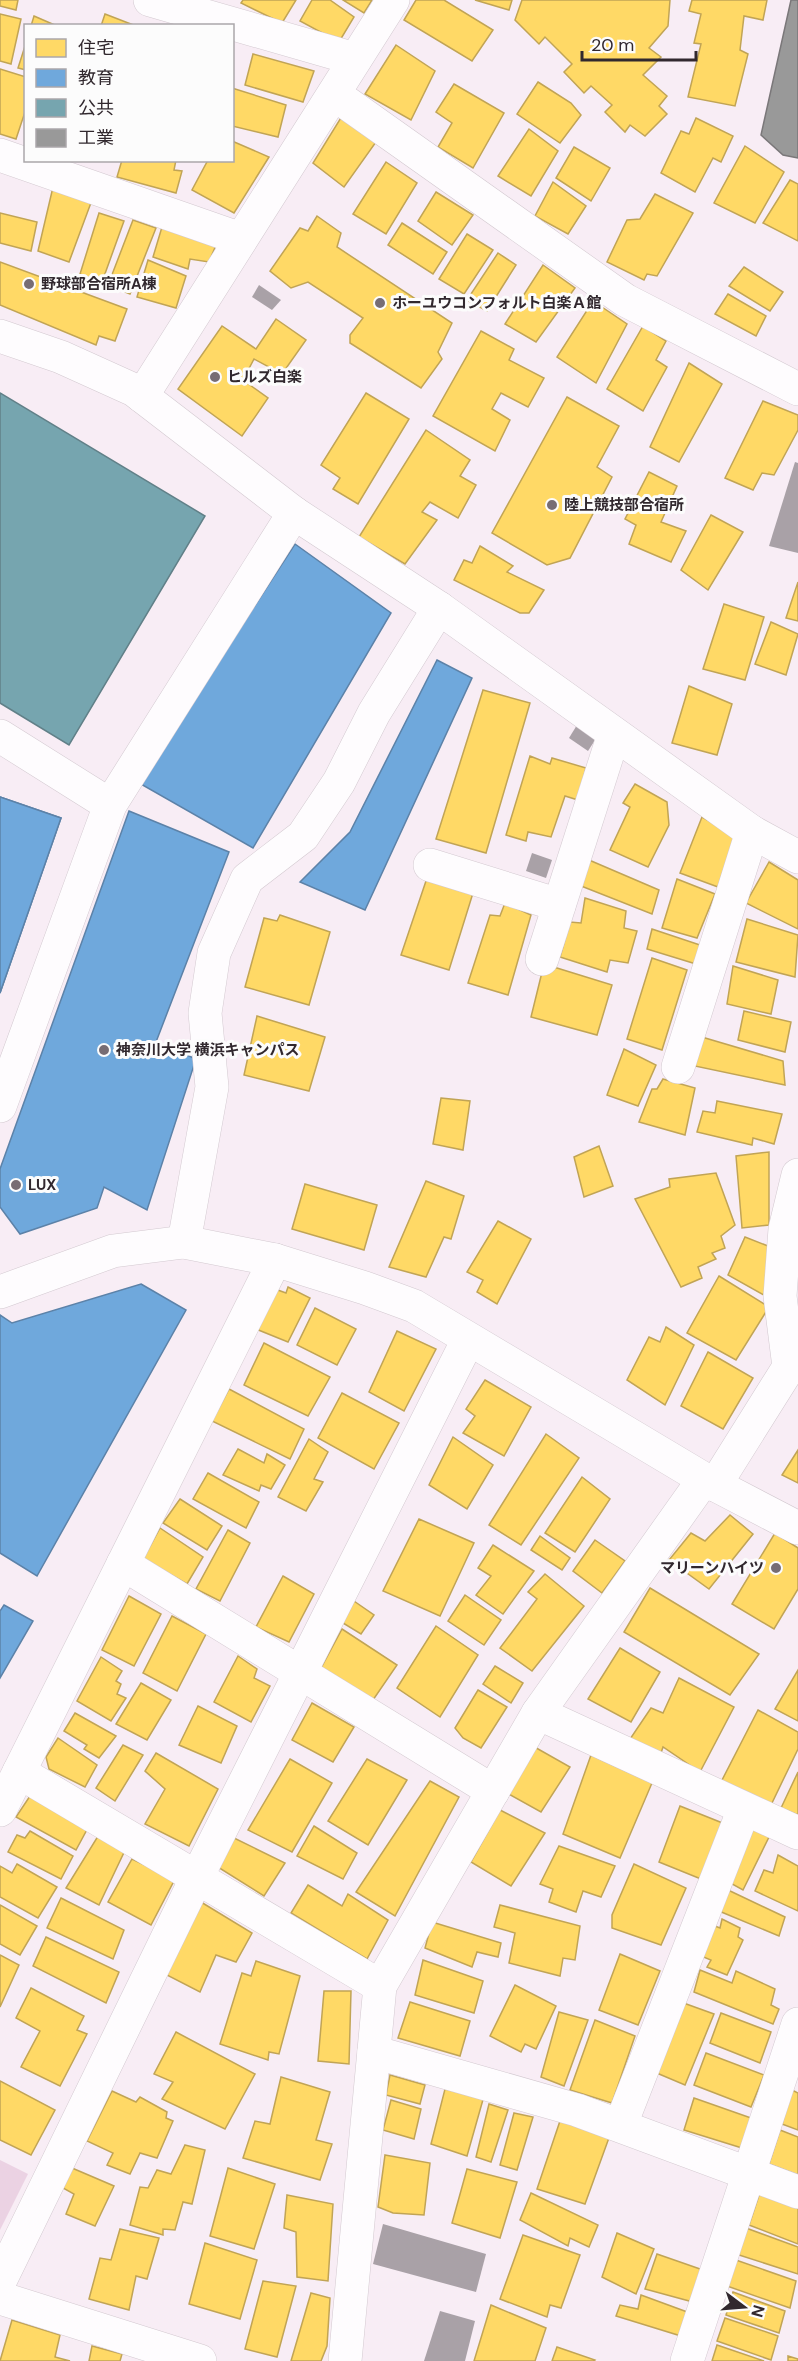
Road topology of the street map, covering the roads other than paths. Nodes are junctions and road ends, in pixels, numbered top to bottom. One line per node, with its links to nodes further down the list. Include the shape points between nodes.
1 (150, 0): 3 (street)
2 (393, 0): 5 (street)
3 (233, 24)
4 (234, 24): 5 (street)
5 (355, 59): 6 (street)
6 (334, 94): 8 (street); 10 (street, via 625,300)
7 (0, 155): 8 (street)
8 (241, 239): 11 (street)
9 (0, 336): 11 (street, via 61,357)
10 (798, 389)
11 (142, 396): 12 (street)
12 (294, 513): 13 (street); 16 (street)
13 (439, 608): 14 (street); 25 (street, via 374,713 339,782 303,836 247,879 214,953 205,1013 212,1087)
14 (614, 734): 17 (street); 20 (street)
15 (0, 736): 16 (street)
16 (110, 805): 23 (street)
17 (752, 832): 18 (street); 22 (street)
18 (798, 857)
19 (430, 865): 20 (street)
20 (559, 905): 21 (street)
21 (542, 959)
22 (678, 1067)
23 (0, 1106)
24 (798, 1175): 29 (street, via 785,1229 780,1296 789,1367)
25 (184, 1242): 26 (street); 27 (street, via 113,1251)
26 (275, 1260): 28 (street, via 414,1306); 31 (street)
27 (0, 1292)
28 (468, 1340): 29 (street); 32 (street)
29 (709, 1482): 30 (street); 33 (street)
30 (798, 1528)
31 (123, 1564): 32 (street); 34 (street)
32 (300, 1672): 35 (street); 39 (street)
33 (538, 1713): 35 (street); 36 (street)
34 (19, 1772): 37 (street); 39 (street)
35 (493, 1791): 40 (street)
36 (744, 1809): 38 (street); 43 (street)
37 (0, 1810)
38 (798, 1833)
39 (197, 1877): 40 (street); 46 (street)
40 (380, 1986): 42 (street)
41 (798, 2024): 44 (street)
42 (374, 2052): 43 (street); 49 (street)
43 (621, 2124): 44 (street)
44 (750, 2173): 45 (street); 50 (street)
45 (798, 2192)
46 (0, 2281)
47 (0, 2298): 48 (street)
48 (200, 2361)
49 (345, 2361)
50 (687, 2361)

